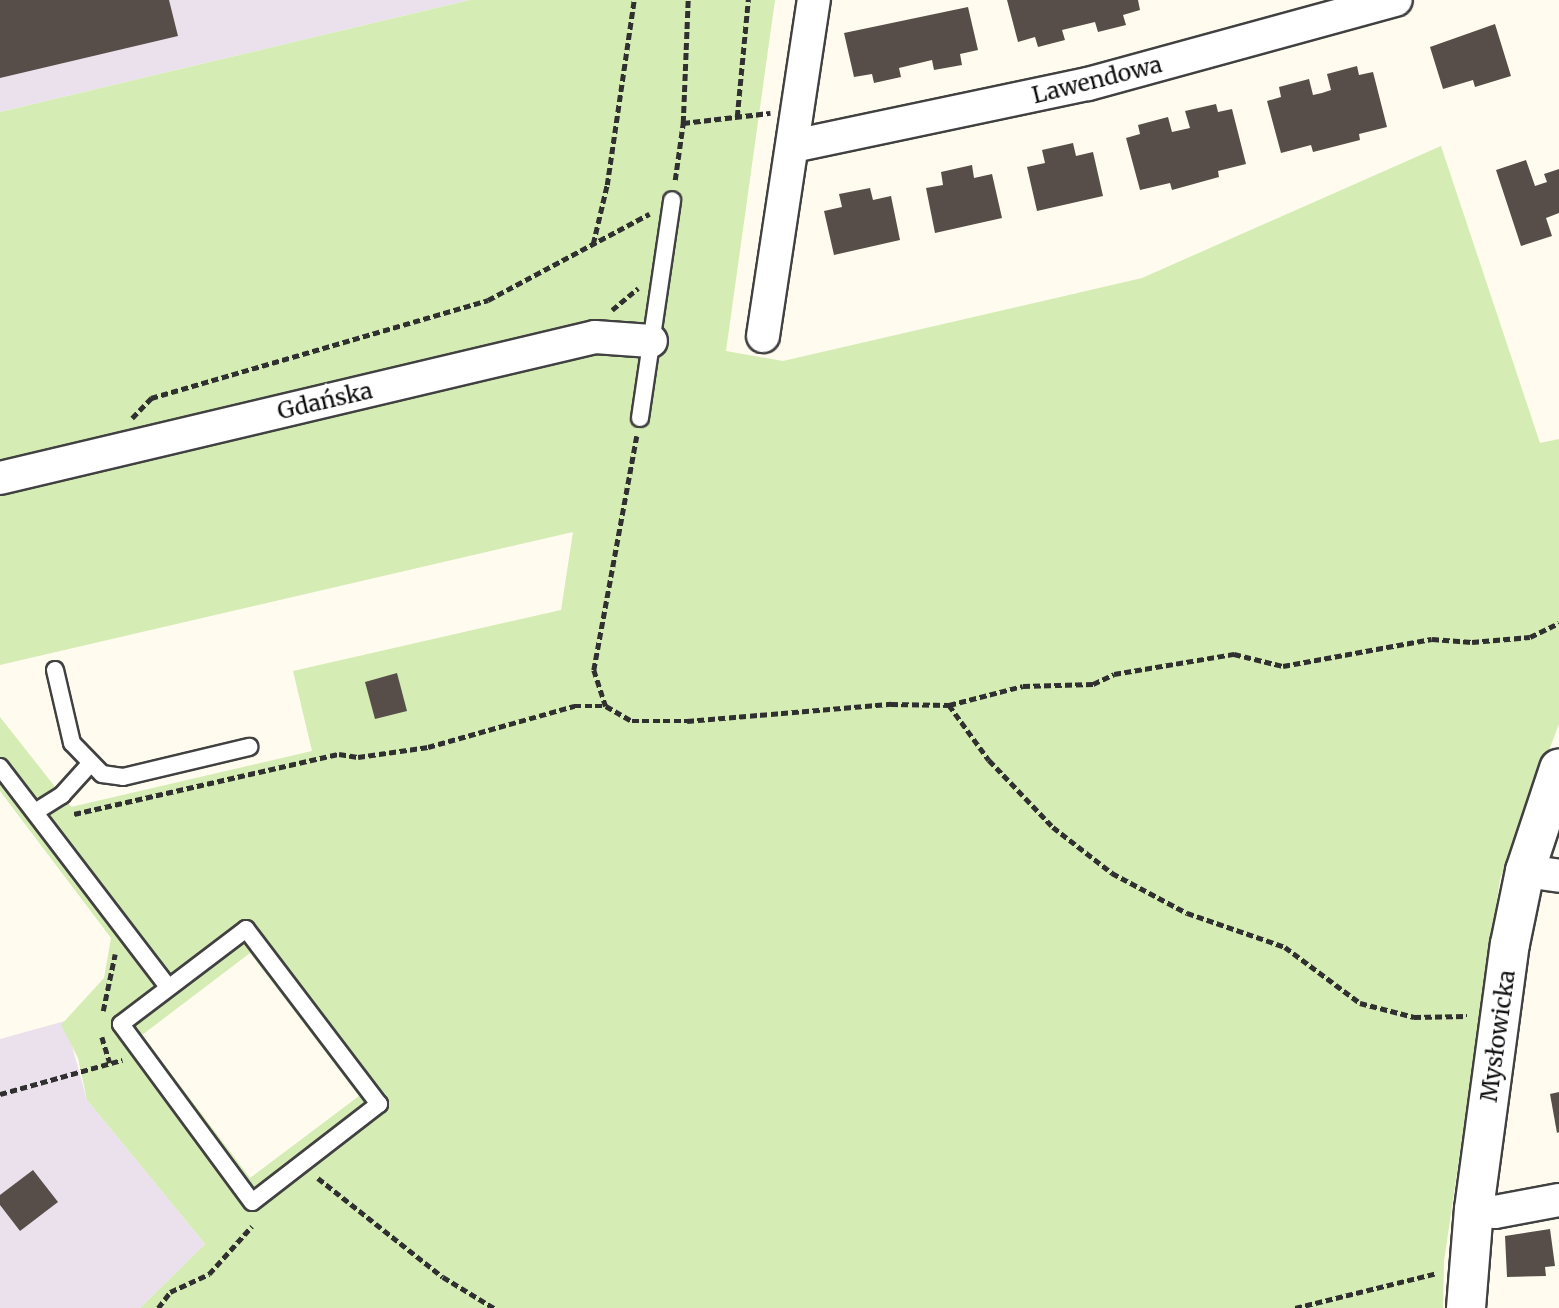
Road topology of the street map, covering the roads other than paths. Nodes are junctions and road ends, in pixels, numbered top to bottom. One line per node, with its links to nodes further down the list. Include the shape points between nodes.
1 (814, 0): 3 (street)
2 (1396, 0): 3 (street, Lawendowa, via 1088,84)
3 (793, 146): 5 (street)
4 (672, 201): 6 (lane)
5 (762, 336)
6 (650, 341): 7 (lane); 8 (street, Gdańska, via 595,337)
7 (640, 418)
8 (0, 478)
9 (55, 670): 11 (lane, via 72,743)
10 (249, 747): 11 (lane, via 123,777 102,775)
11 (89, 765): 14 (lane)
12 (0, 767): 14 (lane)
13 (1556, 788): 15 (street, Mysłowicka)
14 (42, 808): 16 (lane)
15 (1542, 874): 18 (street, Mysłowicka, via 1499,1020)
16 (168, 987): 16 (lane, via 121,1024 252,1202 379,1104 246,929)
17 (1559, 1200): 18 (street, via 1495,1212)
18 (1474, 1209): 19 (street, Mysłowicka)
19 (1466, 1308)

